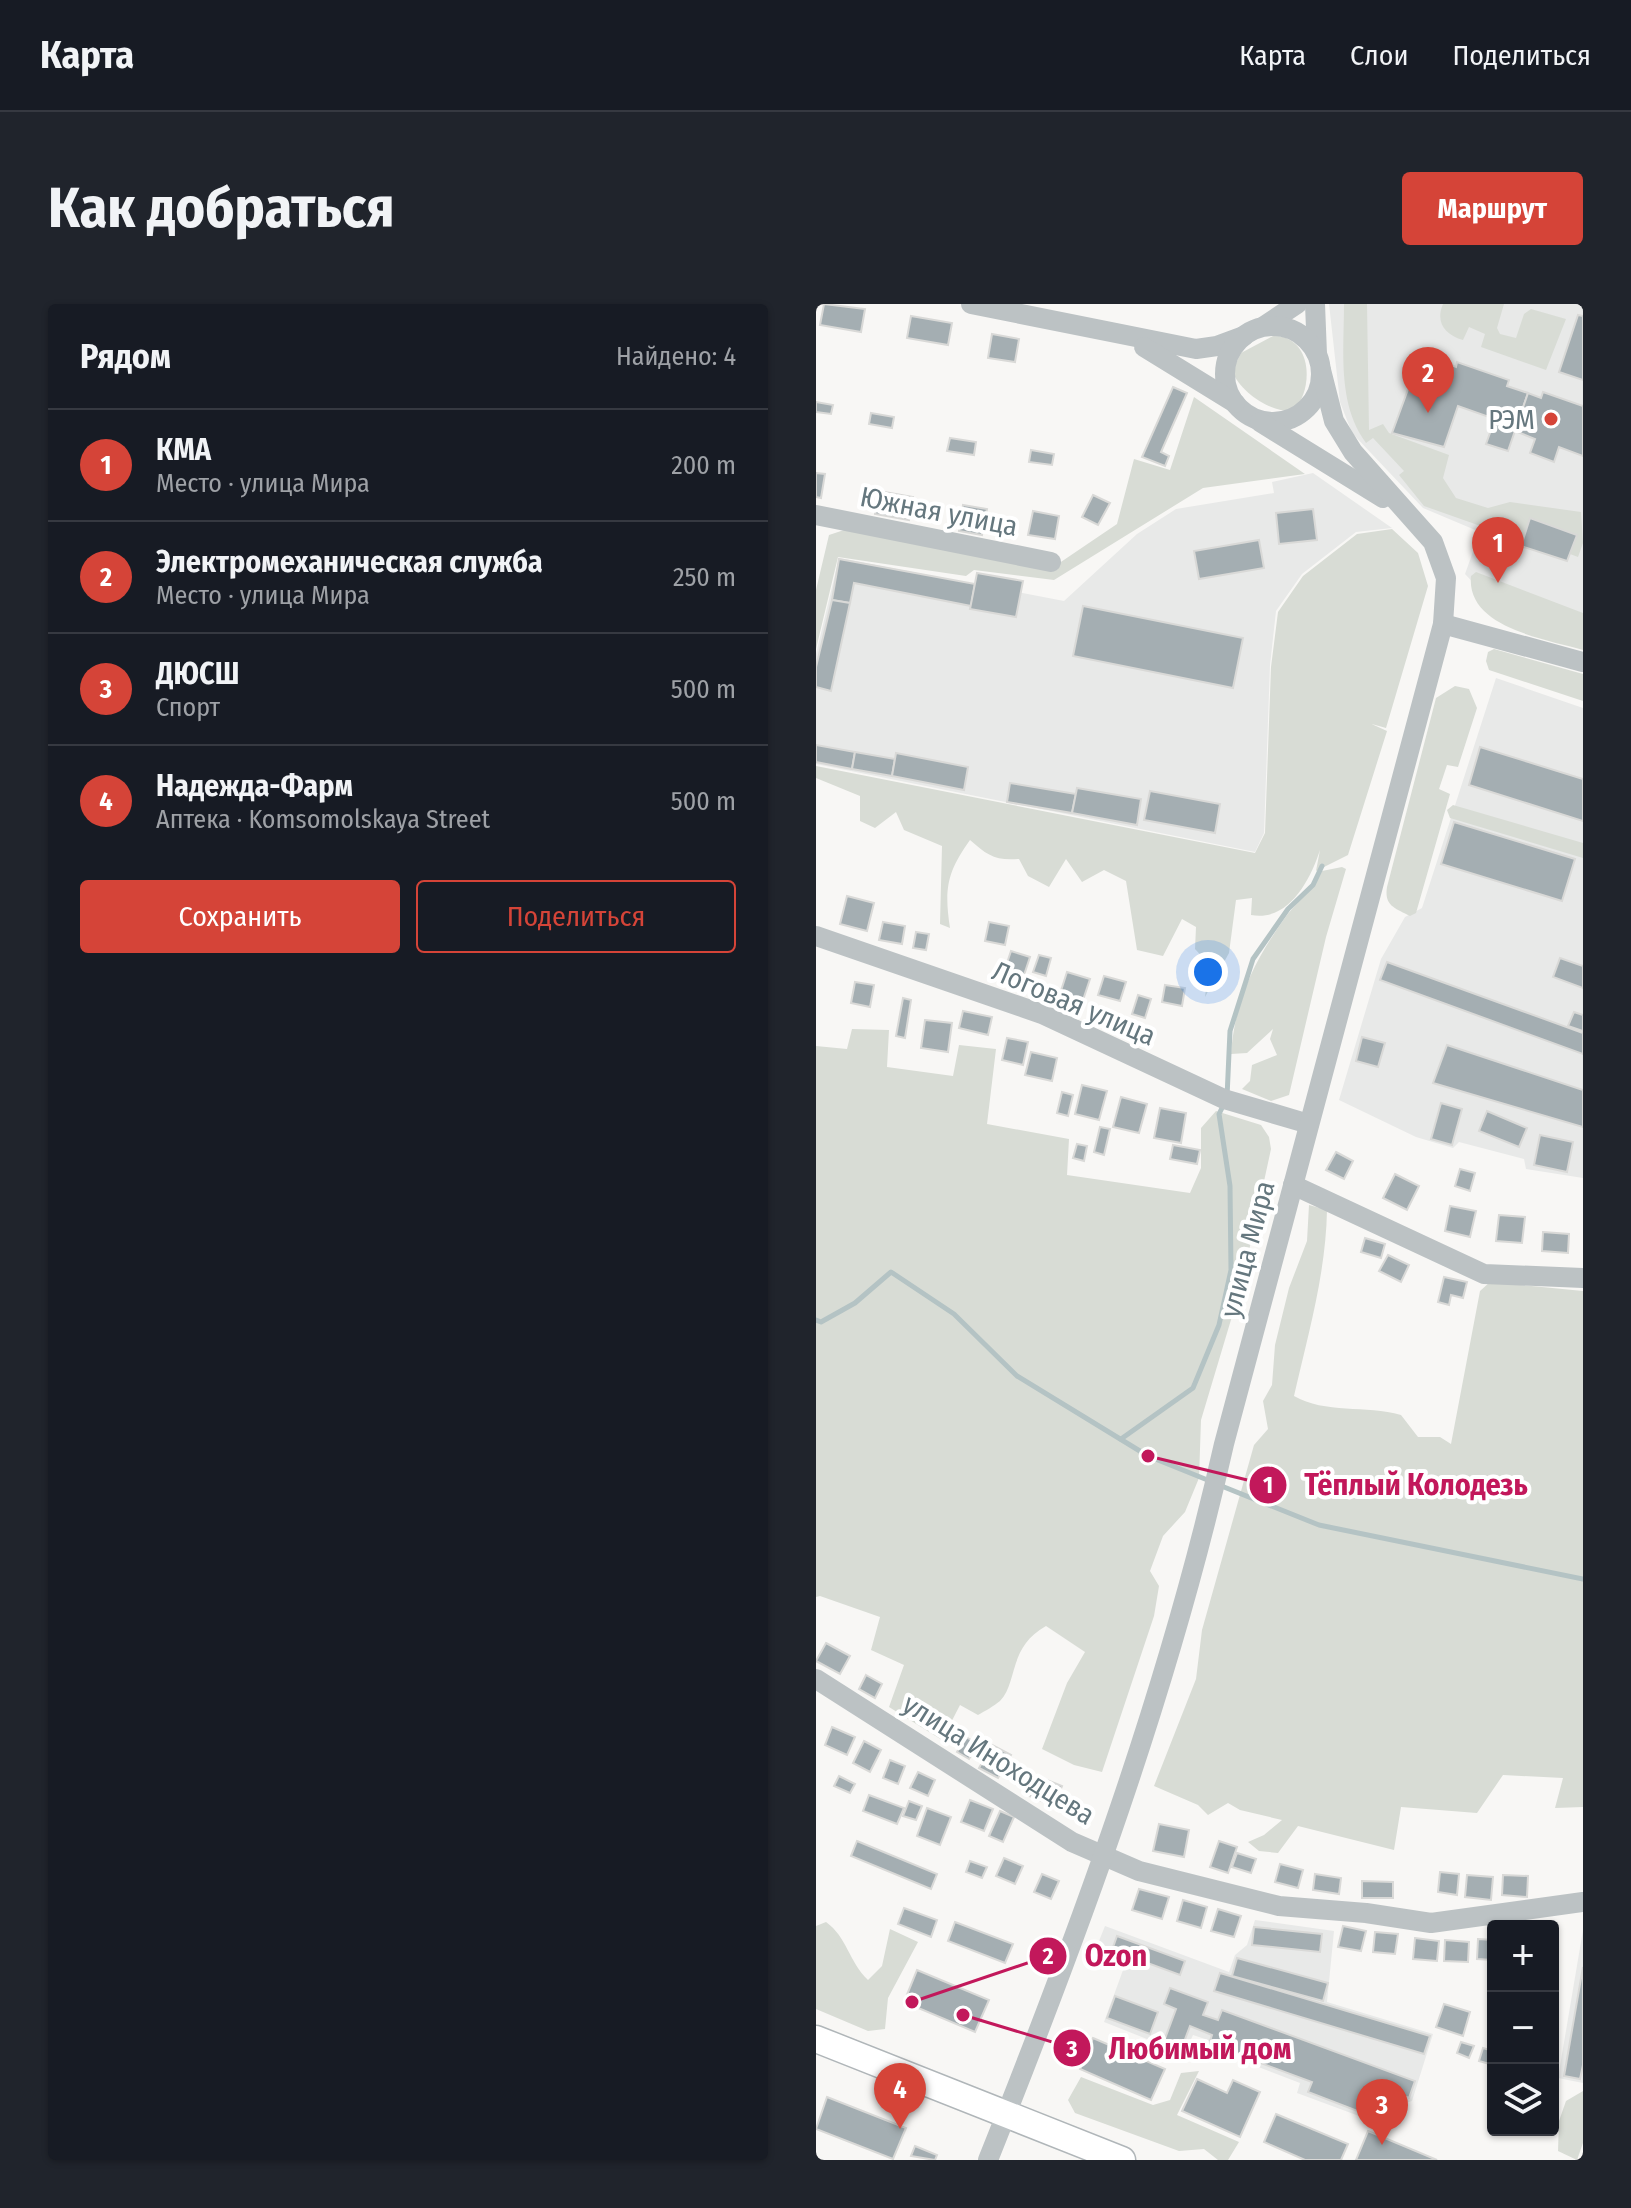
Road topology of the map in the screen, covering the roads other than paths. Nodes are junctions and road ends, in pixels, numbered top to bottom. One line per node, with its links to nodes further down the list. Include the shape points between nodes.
1 (971, 304): 5 (street)
2 (1297, 304): 4 (street)
3 (1315, 304): 6 (street)
4 (1254, 331): 5 (street, via 1196,349); 6 (street, via 1278,326 1294,331 1308,340); 7 (street, via 1228,359 1228,390)
5 (1126, 337): 7 (street)
6 (1319, 362): 7 (street, via 1320,385 1304,411 1276,422); 8 (street, улица Мира, via 1334,421)
7 (1240, 409): 8 (street)
8 (1406, 514): 11 (street, улица Мира, via 1440,556 1446,578)
9 (816, 515): 10 (street, Южная улица)
10 (1051, 562)
11 (1443, 624): 12 (street); 14 (street, улица Мира)
12 (1583, 662)
13 (816, 936): 14 (street, Логовая улица, via 1042,1014 1224,1099)
14 (1309, 1124): 15 (street, улица Мира)
15 (1293, 1185): 16 (street, via 1484,1274); 18 (street, улица Мира, via 1203,1536 1147,1730)
16 (1583, 1278)
17 (816, 1679): 18 (street, улица Иноходцева, via 1072,1842)
18 (1103, 1853): 19 (street, улица Иноходцева, via 1139,1871 1279,1906 1431,1923); 21 (street, улица Мира)
19 (1583, 1902)
20 (816, 2039): 21 (main road)
21 (1006, 2115): 22 (street, улица Мира); 23 (main road)
22 (988, 2160)
23 (1122, 2160)

